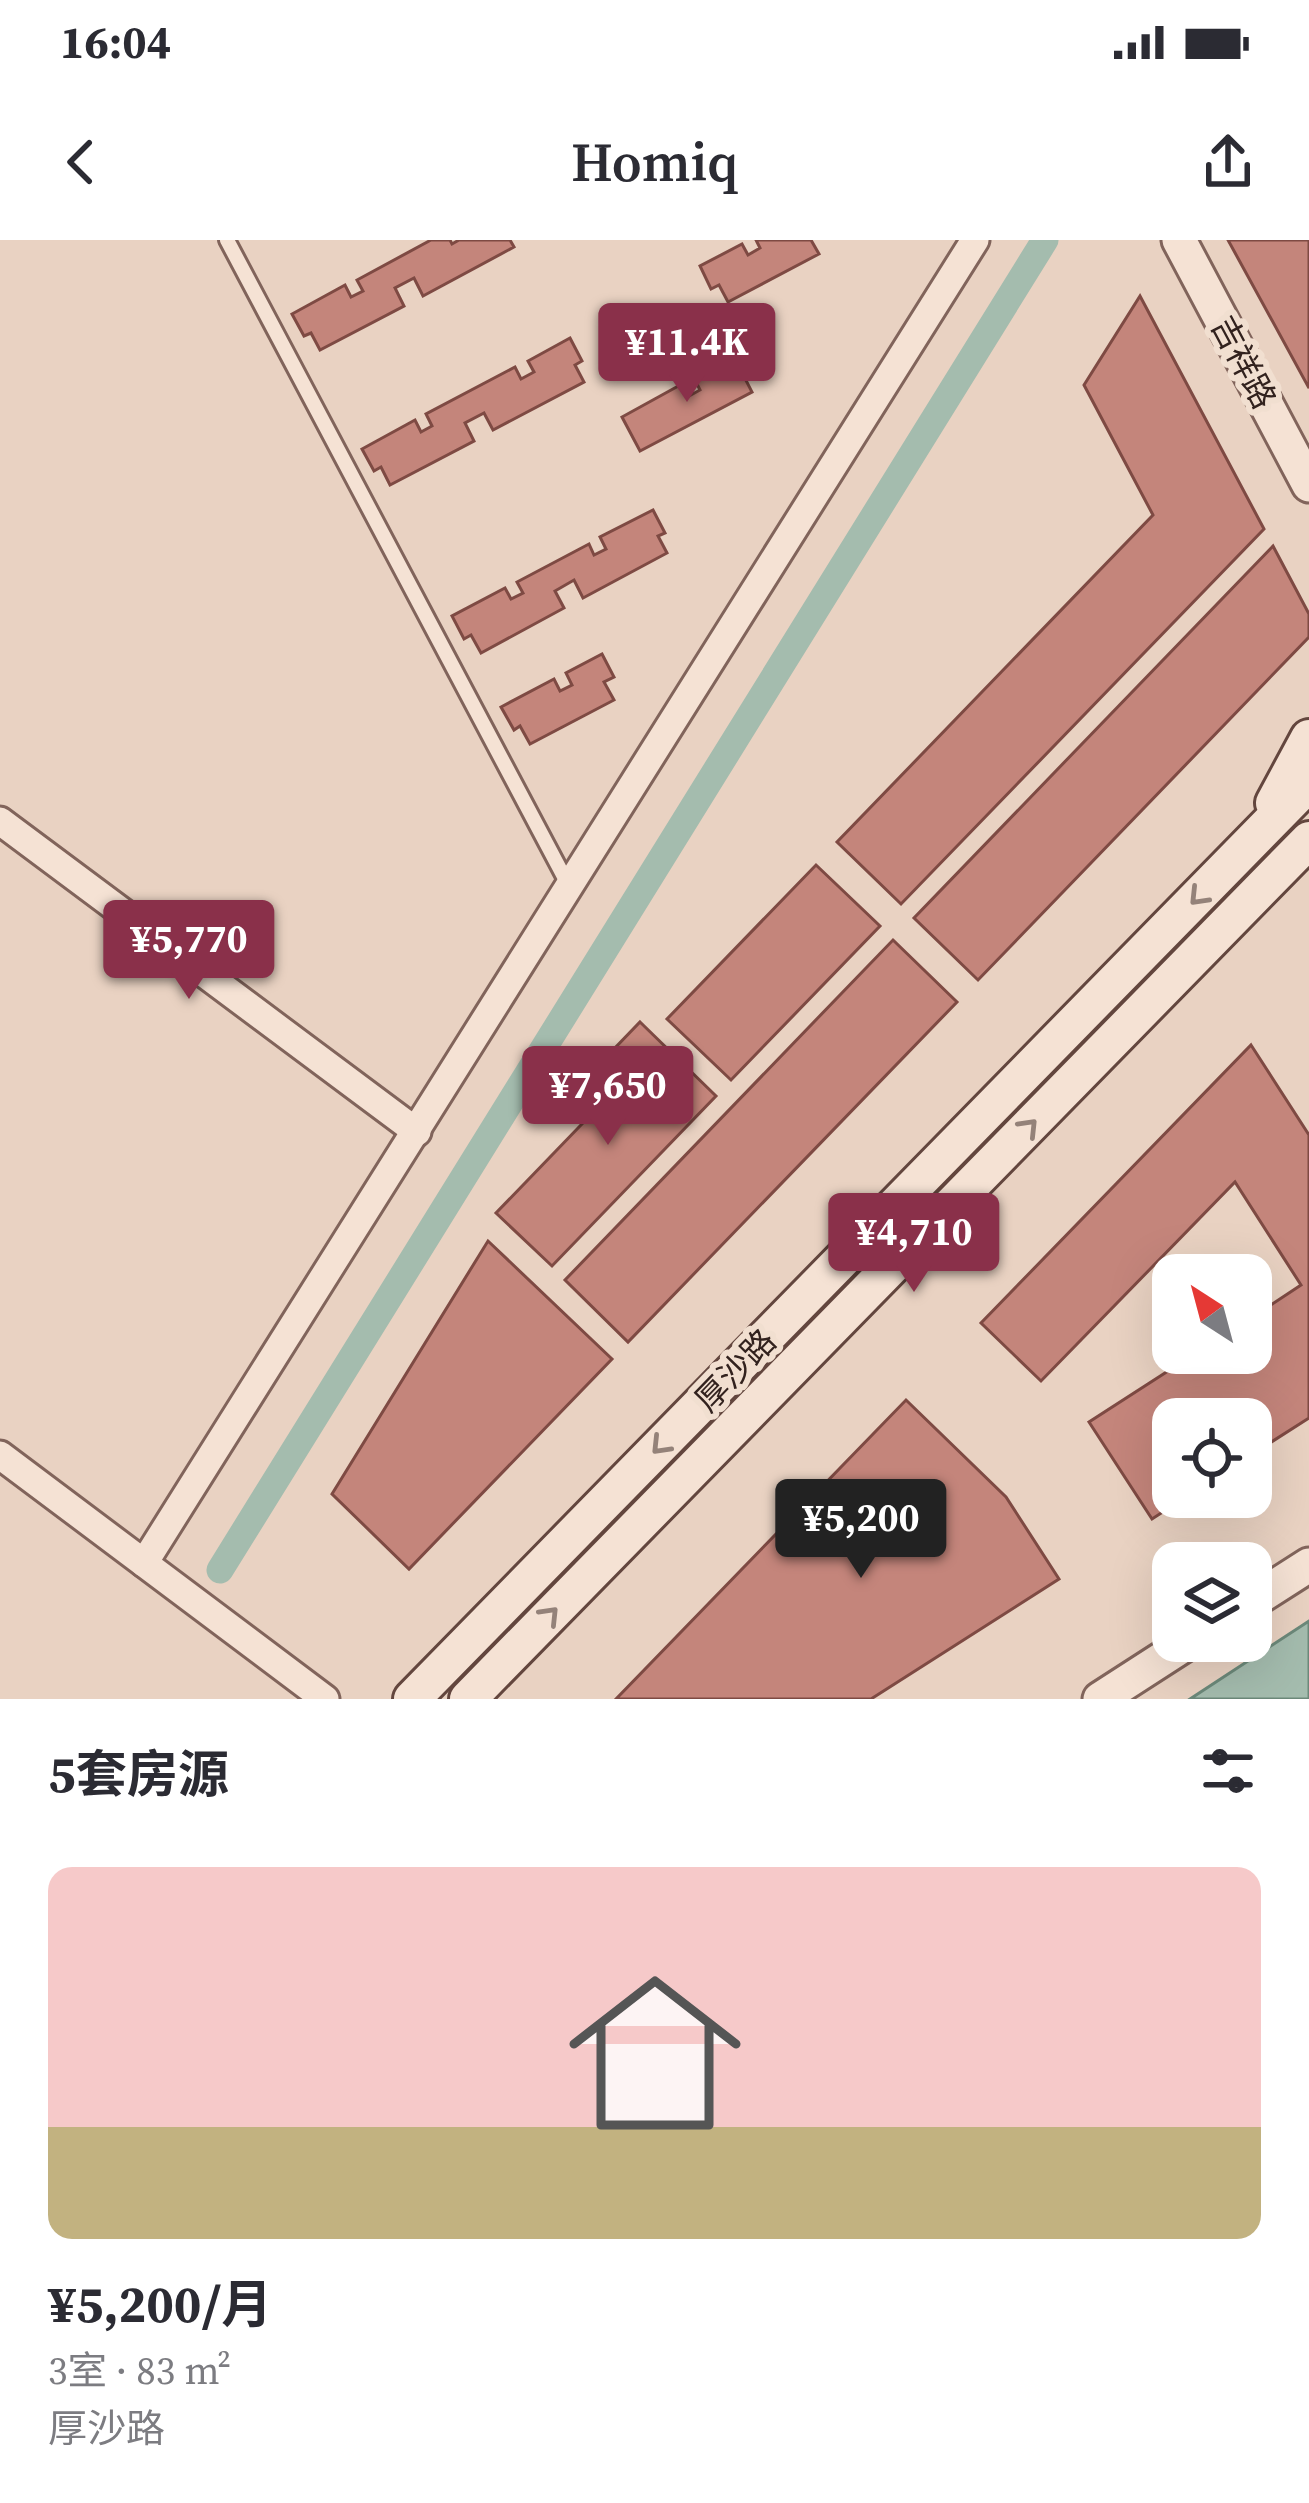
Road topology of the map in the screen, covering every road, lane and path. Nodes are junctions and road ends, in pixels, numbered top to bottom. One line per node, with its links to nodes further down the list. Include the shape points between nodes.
1 (226, 240): 11 (lane)
2 (975, 240): 11 (street)
3 (1179, 240): 4 (street, 吉祥路)
4 (1309, 485)
5 (1309, 738): 8 (main road)
6 (1309, 783): 8 (main road, 厚沙路)
7 (0, 821): 12 (street)
8 (1253, 840): 19 (main road, 厚沙路, one-way to 19)
9 (1309, 840): 10 (main road, 厚沙路)
10 (1295, 860): 20 (main road, 厚沙路, one-way to 10)
11 (569, 888): 12 (street)
12 (417, 1132): 14 (street)
13 (0, 1455): 14 (street)
14 (144, 1563): 18 (street)
15 (1309, 1565): 16 (street)
16 (1272, 1589)
17 (1157, 1662): 21 (street)
18 (325, 1699)
19 (412, 1699)
20 (468, 1699)
21 (1100, 1699)

